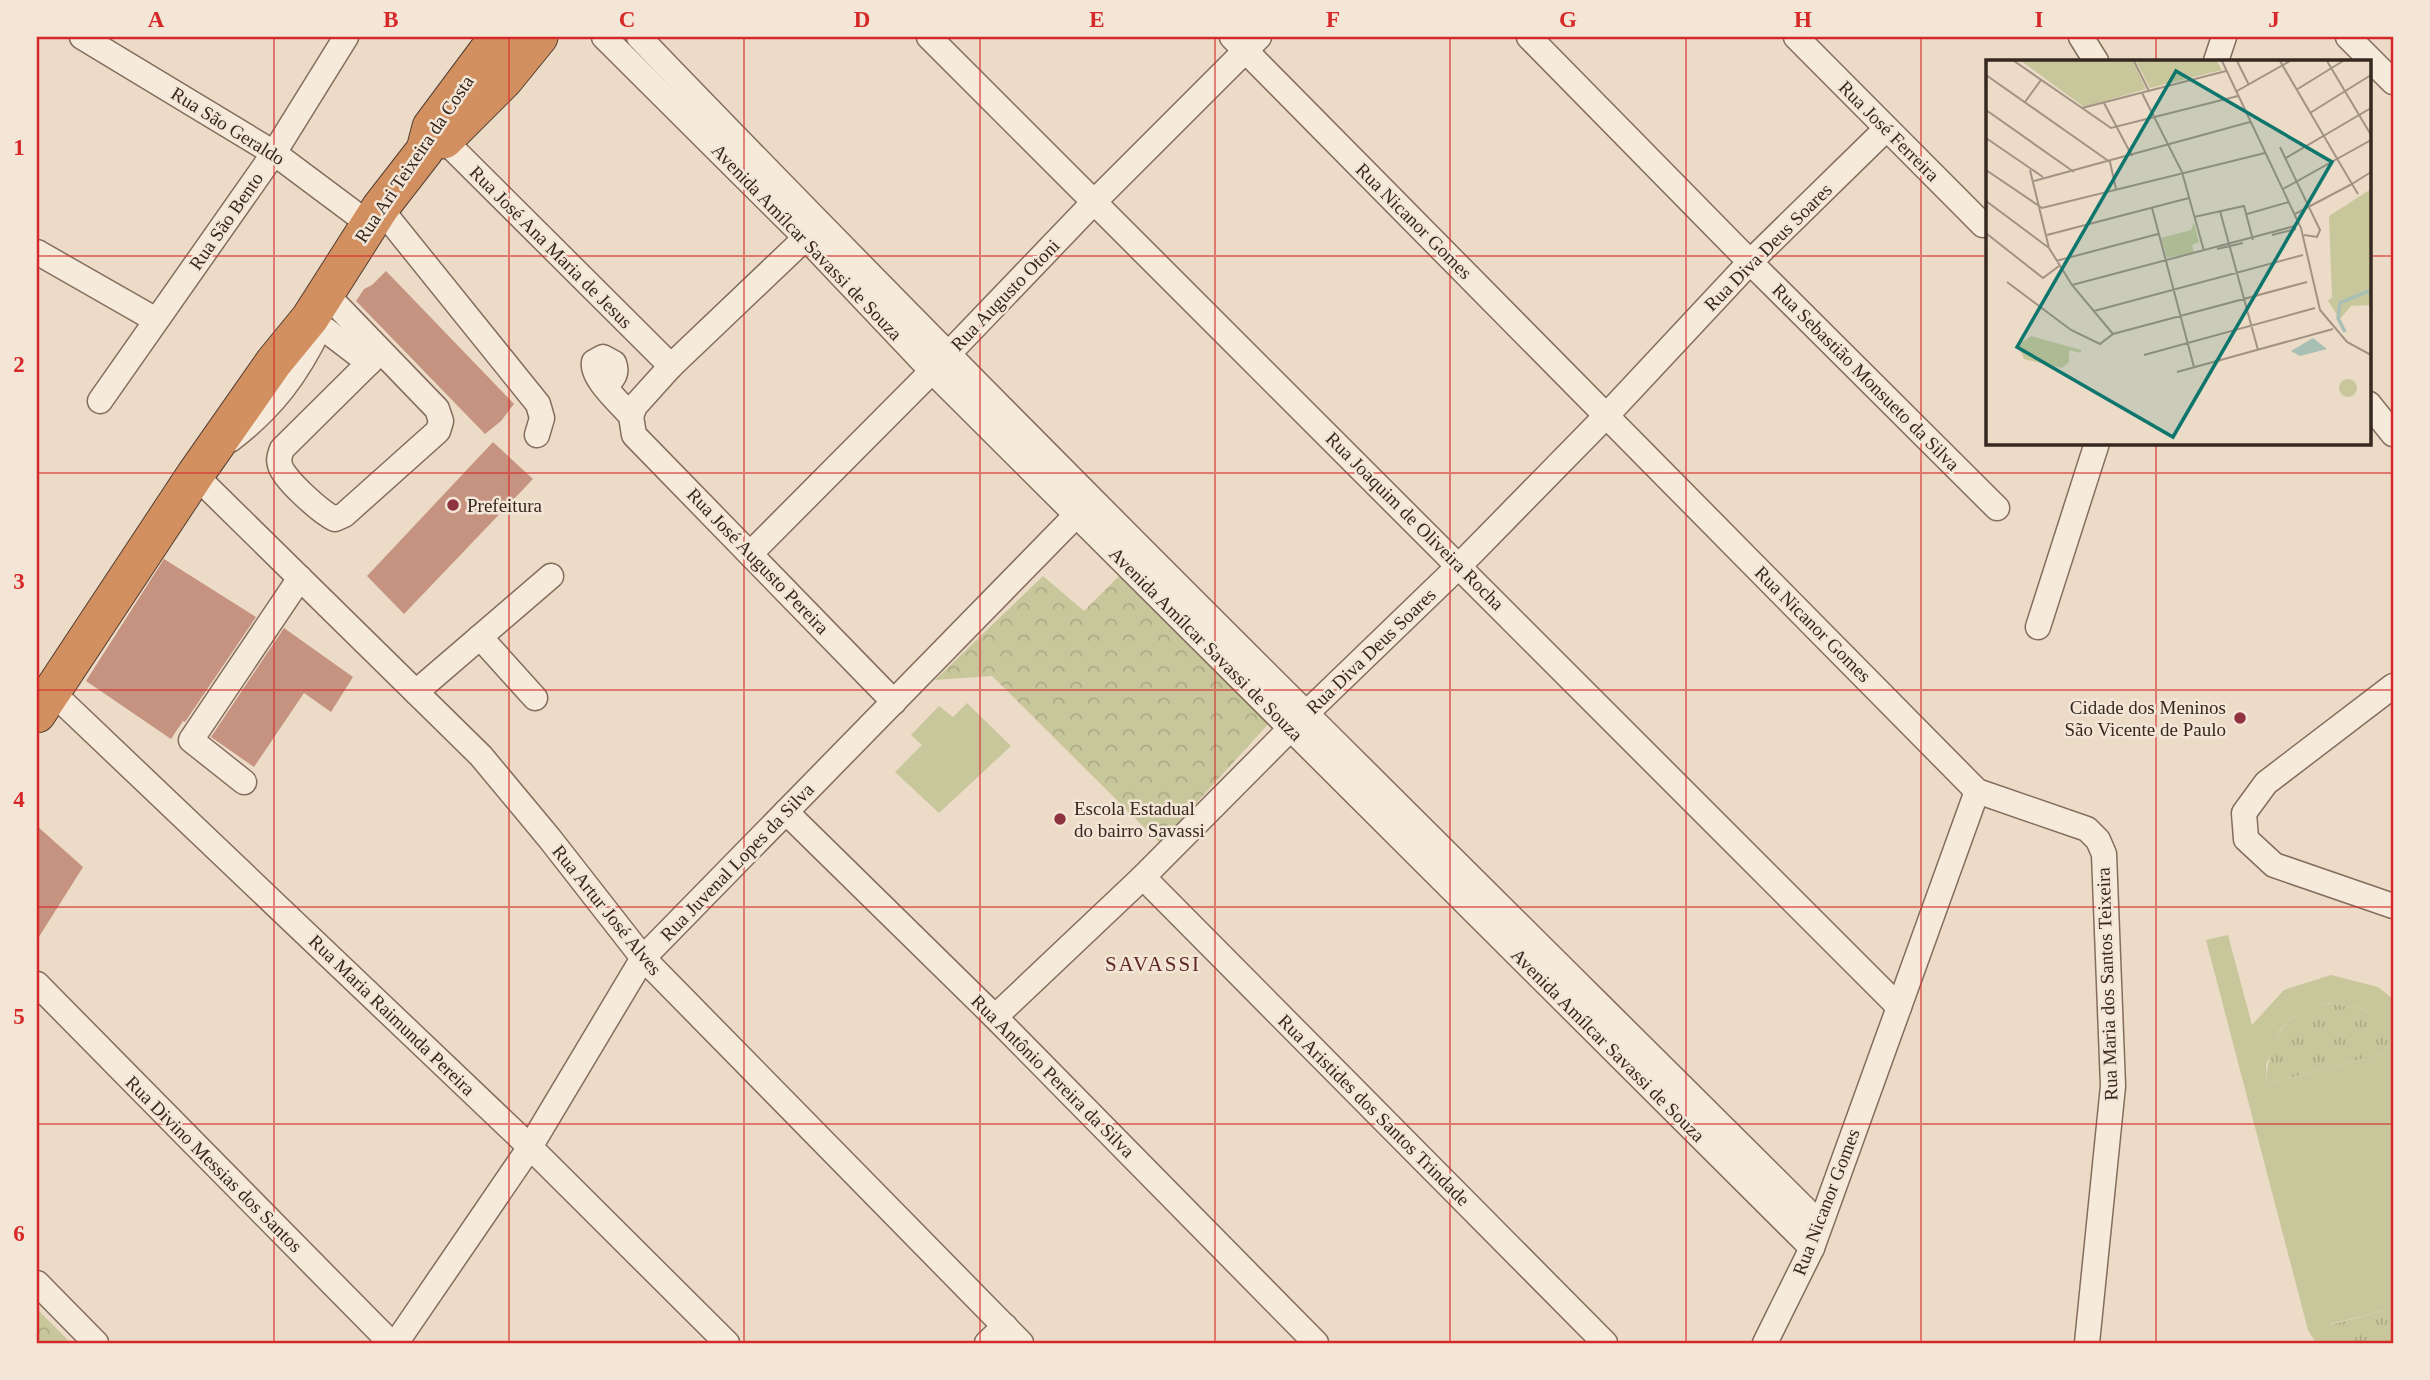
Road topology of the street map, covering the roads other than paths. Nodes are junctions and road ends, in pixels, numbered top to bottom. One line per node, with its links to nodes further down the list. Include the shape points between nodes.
1 (82, 37): 19 (street, Rua São Geraldo)
2 (346, 37): 19 (street, Rua São Bento)
3 (539, 37): 18 (highway, via 503,80)
4 (604, 37): 23 (street, Avenida Amílcar Savassi de Souza)
5 (639, 37): 23 (street, Avenida Amílcar Savassi de Souza)
6 (929, 37): 20 (street, Rua Joaquim de Oliveira Rocha)
7 (1529, 37): 25 (street, Rua Sebastião Monsueto da Silva)
8 (1796, 37): 17 (street, Rua José Ferreira)
9 (2081, 37): 14 (street)
10 (2224, 37): 15 (street)
11 (2347, 37): 16 (street)
12 (488, 40): 18 (highway, Rua Ari Teixeira da Costa)
13 (1245, 41): 20 (street, Rua Augusto Otoni); 35 (street, Rua Nicanor Gomes)
14 (2095, 60)
15 (2216, 60)
16 (2393, 82)
17 (1886, 129): 22 (street, Rua José Ferreira); 25 (street, Rua Diva Deus Soares)
18 (433, 139): 21 (highway, Rua Ari Teixeira da Costa); 30 (street, Rua José Ana Maria de Jesus)
19 (274, 153): 21 (street, Rua São Geraldo); 27 (street, Rua São Bento)
20 (1094, 201): 28 (street, Rua Augusto Otoni); 44 (street, Rua Joaquim de Oliveira Rocha)
21 (375, 216): 26 (highway, Rua Ari Teixeira da Costa); 38 (street, Rua São Geraldo, via 538,404 542,418)
22 (1983, 225)
23 (813, 231): 28 (street, Avenida Amílcar Savassi de Souza); 30 (street); 31 (street, Avenida Amílcar Savassi de Souza)
24 (37, 252): 27 (street)
25 (1749, 262): 35 (street, Rua Diva Deus Soares); 42 (street, Rua Sebastião Monsueto da Silva)
26 (318, 313): 29 (street); 29 (street); 40 (highway, Rua Ari Teixeira da Costa, via 274,362)
27 (156, 320): 33 (street, Rua São Bento)
28 (949, 352): 31 (street, Rua Augusto Otoni); 41 (street, Avenida Amílcar Savassi de Souza)
29 (375, 357): 29 (street, via 282,449 279,460 281,469 304,494 335,519 438,431 441,421 437,409)
30 (671, 366): 36 (street)
31 (932, 371): 41 (street, Avenida Amílcar Savassi de Souza); 43 (street, Rua Augusto Otoni)
32 (606, 386): 36 (street, Rua José Augusto Pereira)
33 (100, 401)
34 (2370, 405): 37 (street)
35 (1607, 415): 44 (street, Rua Diva Deus Soares); 56 (street, Rua Nicanor Gomes)
36 (631, 416): 43 (street, Rua José Augusto Pereira, via 634,435)
37 (2393, 434)
38 (537, 435)
39 (2097, 444): 47 (street)
40 (201, 466): 46 (street, Rua Artur José Alves); 53 (highway, Rua Ari Teixeira da Costa)
41 (1085, 506): 52 (street, Rua Juvenal Lopes da Silva); 54 (street, Avenida Amílcar Savassi de Souza)
42 (1997, 508)
43 (751, 553): 52 (street, Rua José Augusto Pereira)
44 (1459, 566): 54 (street, Rua Diva Deus Soares); 62 (street, Rua Joaquim de Oliveira Rocha)
45 (551, 576): 48 (street)
46 (300, 578): 50 (street, Rua Artur José Alves); 55 (street, via 191,740)
47 (2038, 627)
48 (480, 637): 50 (street); 51 (street)
49 (2393, 686): 59 (street, via 2266,783 2244,813 2246,839 2274,865)
50 (416, 692): 60 (street, Rua Artur José Alves, via 481,756)
51 (535, 698)
52 (894, 702): 57 (street, Rua Juvenal Lopes da Silva)
53 (44, 703): 64 (street, Rua Maria Raimunda Pereira)
54 (1298, 722): 58 (street, Rua Diva Deus Soares); 65 (street, Avenida Amílcar Savassi de Souza); 66 (street, Avenida Amílcar Savassi de Souza)
55 (244, 782)
56 (1977, 791): 62 (street, Rua Nicanor Gomes); 75 (street, Rua Maria dos Santos Teixeira, via 2087,829 2104,854 2113,1086)
57 (786, 812): 60 (street, Rua Juvenal Lopes da Silva); 63 (street, Rua Antônio Pereira da Silva)
58 (1143, 877): 63 (street, Rua Diva Deus Soares); 73 (street, Rua Aristides dos Santos Trindade)
59 (2393, 906)
60 (643, 958): 64 (street, Rua Juvenal Lopes da Silva); 68 (street, Rua Artur José Alves)
61 (37, 984): 70 (street, Rua Divino Messias dos Santos)
62 (1899, 1007): 65 (street, Rua Nicanor Gomes)
63 (995, 1017): 72 (street, Rua Antônio Pereira da Silva)
64 (530, 1147): 70 (street, Rua Juvenal Lopes da Silva); 71 (street, Rua Maria Raimunda Pereira)
65 (1819, 1224): 66 (street, Rua Nicanor Gomes)
66 (1812, 1248): 74 (street, Rua Nicanor Gomes)
67 (37, 1283): 69 (street)
68 (1004, 1338)
69 (96, 1343)
70 (393, 1343)
71 (727, 1343)
72 (1316, 1343)
73 (1605, 1343)
74 (1765, 1343)
75 (2087, 1343)

